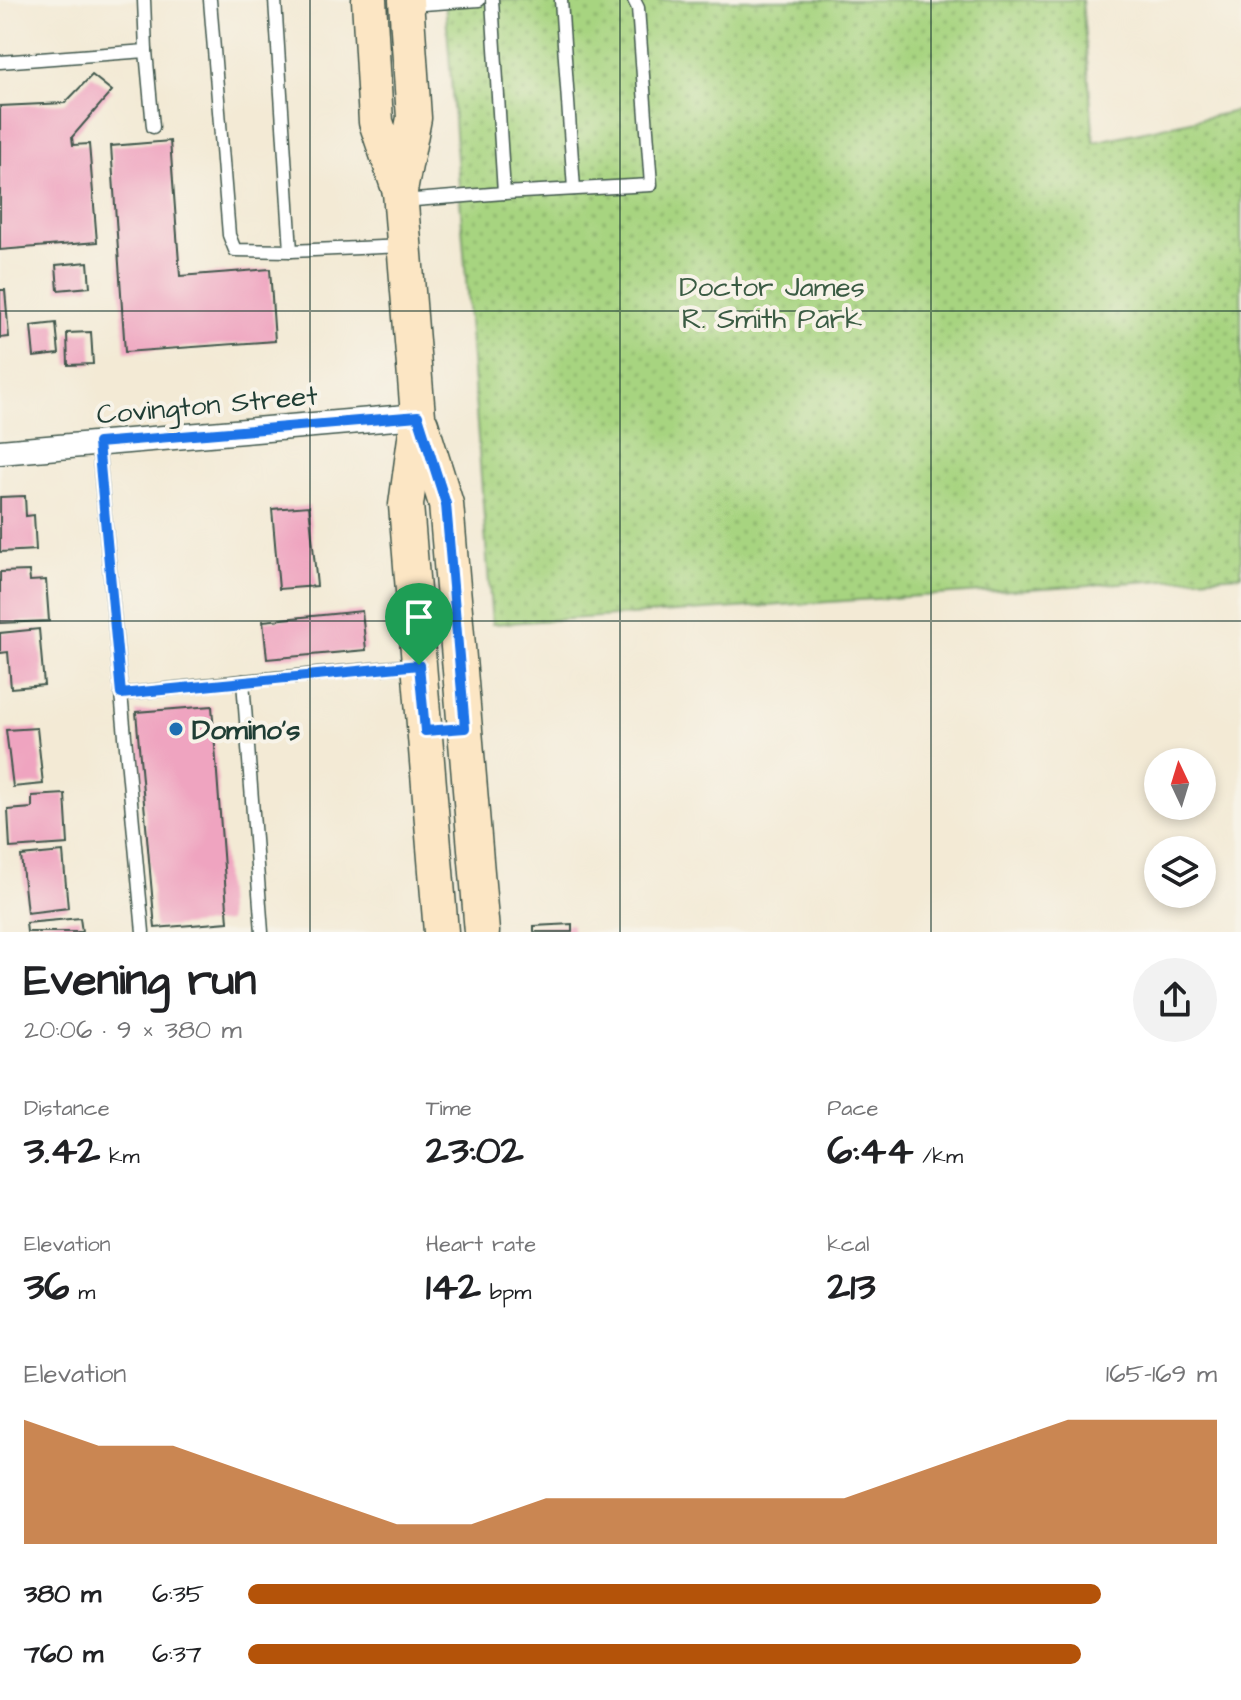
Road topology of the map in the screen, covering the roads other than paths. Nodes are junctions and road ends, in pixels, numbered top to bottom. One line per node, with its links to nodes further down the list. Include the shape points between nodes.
1 (144, 0): 10 (lane)
2 (210, 0): 17 (lane, via 229,235 235,250)
3 (275, 0): 17 (lane)
4 (369, 0): 15 (street, via 376,122)
5 (479, 0): 9 (lane)
6 (492, 0): 14 (lane)
7 (561, 0): 13 (lane)
8 (634, 0): 13 (lane, via 651,185)
9 (406, 3): 15 (street, via 414,118)
10 (146, 51): 11 (lane); 12 (lane)
11 (0, 62)
12 (153, 127)
13 (574, 189): 14 (lane)
14 (504, 193): 15 (lane)
15 (400, 196): 16 (street)
16 (405, 246): 17 (lane); 18 (street)
17 (291, 251)
18 (418, 416): 19 (street, Covington Street); 21 (street, via 406,505); 24 (street, via 446,504)
19 (98, 443): 20 (street, Covington Street); 23 (lane)
20 (0, 452)
21 (419, 665): 22 (lane); 25 (street)
22 (243, 681): 23 (lane); 27 (lane)
23 (121, 694): 26 (lane)
24 (465, 728): 25 (street); 29 (street)
25 (425, 731): 28 (street)
26 (143, 932)
27 (262, 932)
28 (441, 932)
29 (482, 932)

